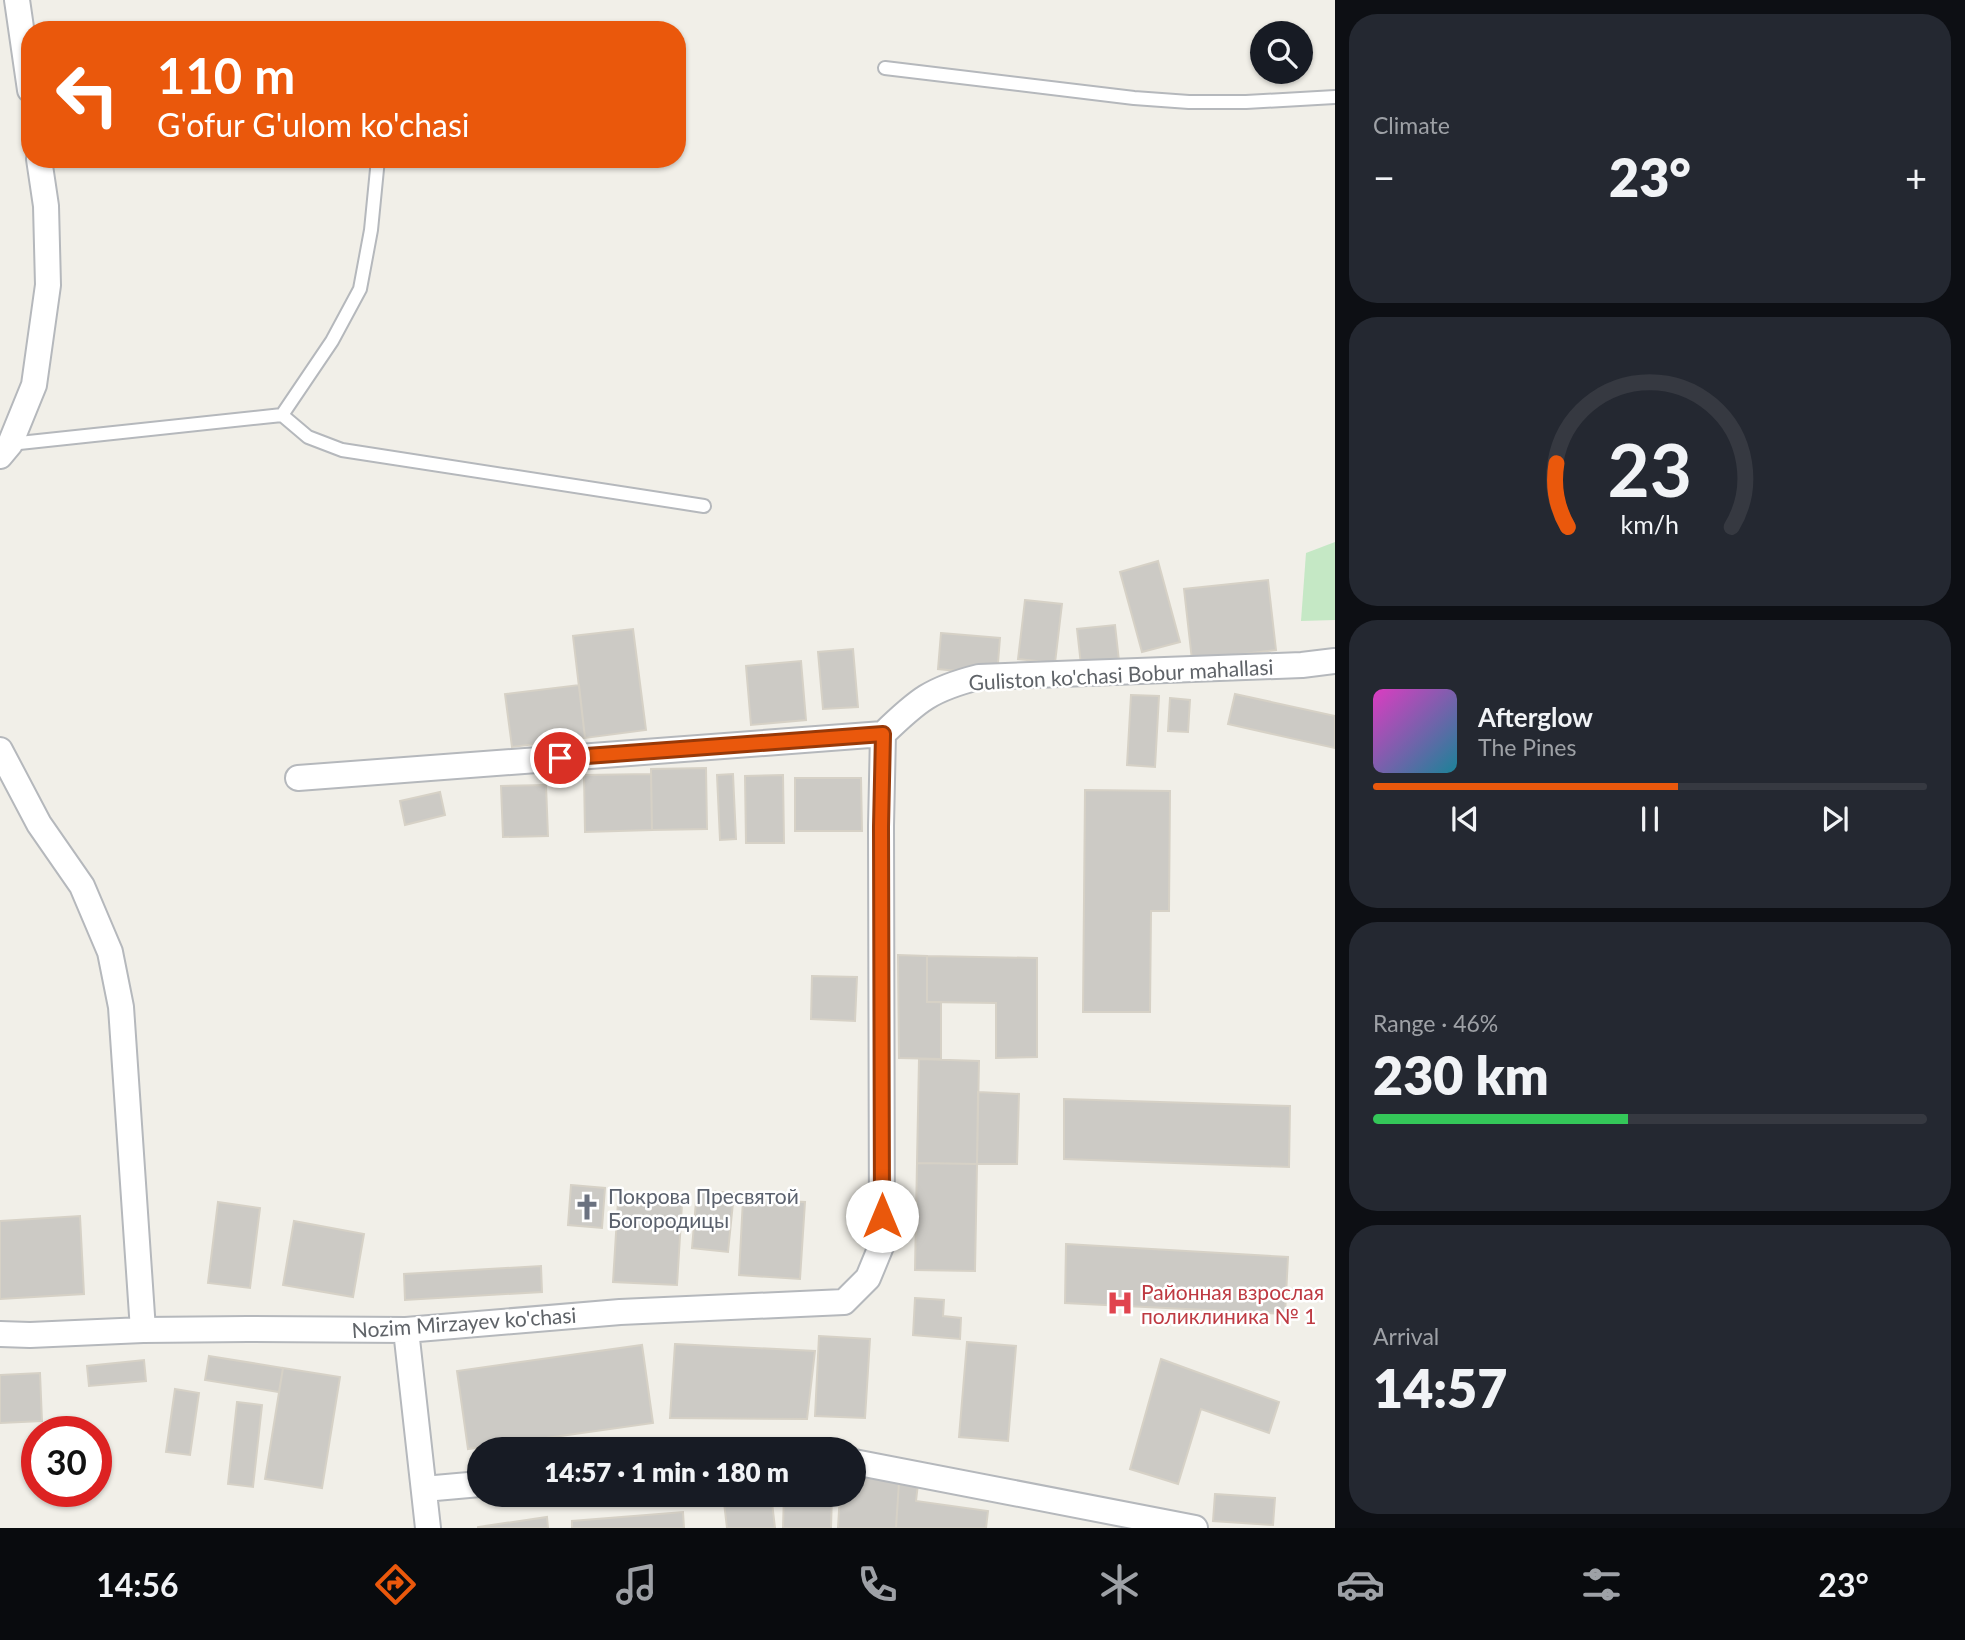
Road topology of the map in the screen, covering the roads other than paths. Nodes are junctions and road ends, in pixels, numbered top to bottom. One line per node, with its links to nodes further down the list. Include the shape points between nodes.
1 (17, 0): 2 (street)
2 (21, 28)
3 (885, 68): 4 (lane, via 1189,102)
4 (1335, 97)
5 (40, 168): 8 (street, via 48,285 34,385)
6 (377, 168): 7 (lane, via 360,289 332,341)
7 (282, 415): 8 (lane); 9 (lane, via 308,437 342,450)
8 (5, 450)
9 (704, 506)
10 (1335, 662): 11 (street, Guliston ko'chasi Bobur mahallasi, via 979,677 947,685 915,703)
11 (883, 734): 13 (street); 15 (street, Nozim Mirzayev ko'chasi, via 882,1244 868,1278 845,1302 620,1312)
12 (0, 750): 14 (street, via 39,824 82,886 110,952 121,1007)
13 (298, 778)
14 (143, 1330): 15 (street, Nozim Mirzayev ko'chasi); 16 (street, Nozim Mirzayev ko'chasi)
15 (407, 1330): 19 (street)
16 (0, 1334)
17 (866, 1464): 21 (street)
18 (467, 1486): 19 (street)
19 (424, 1489): 20 (street)
20 (428, 1528)
21 (1195, 1528)

